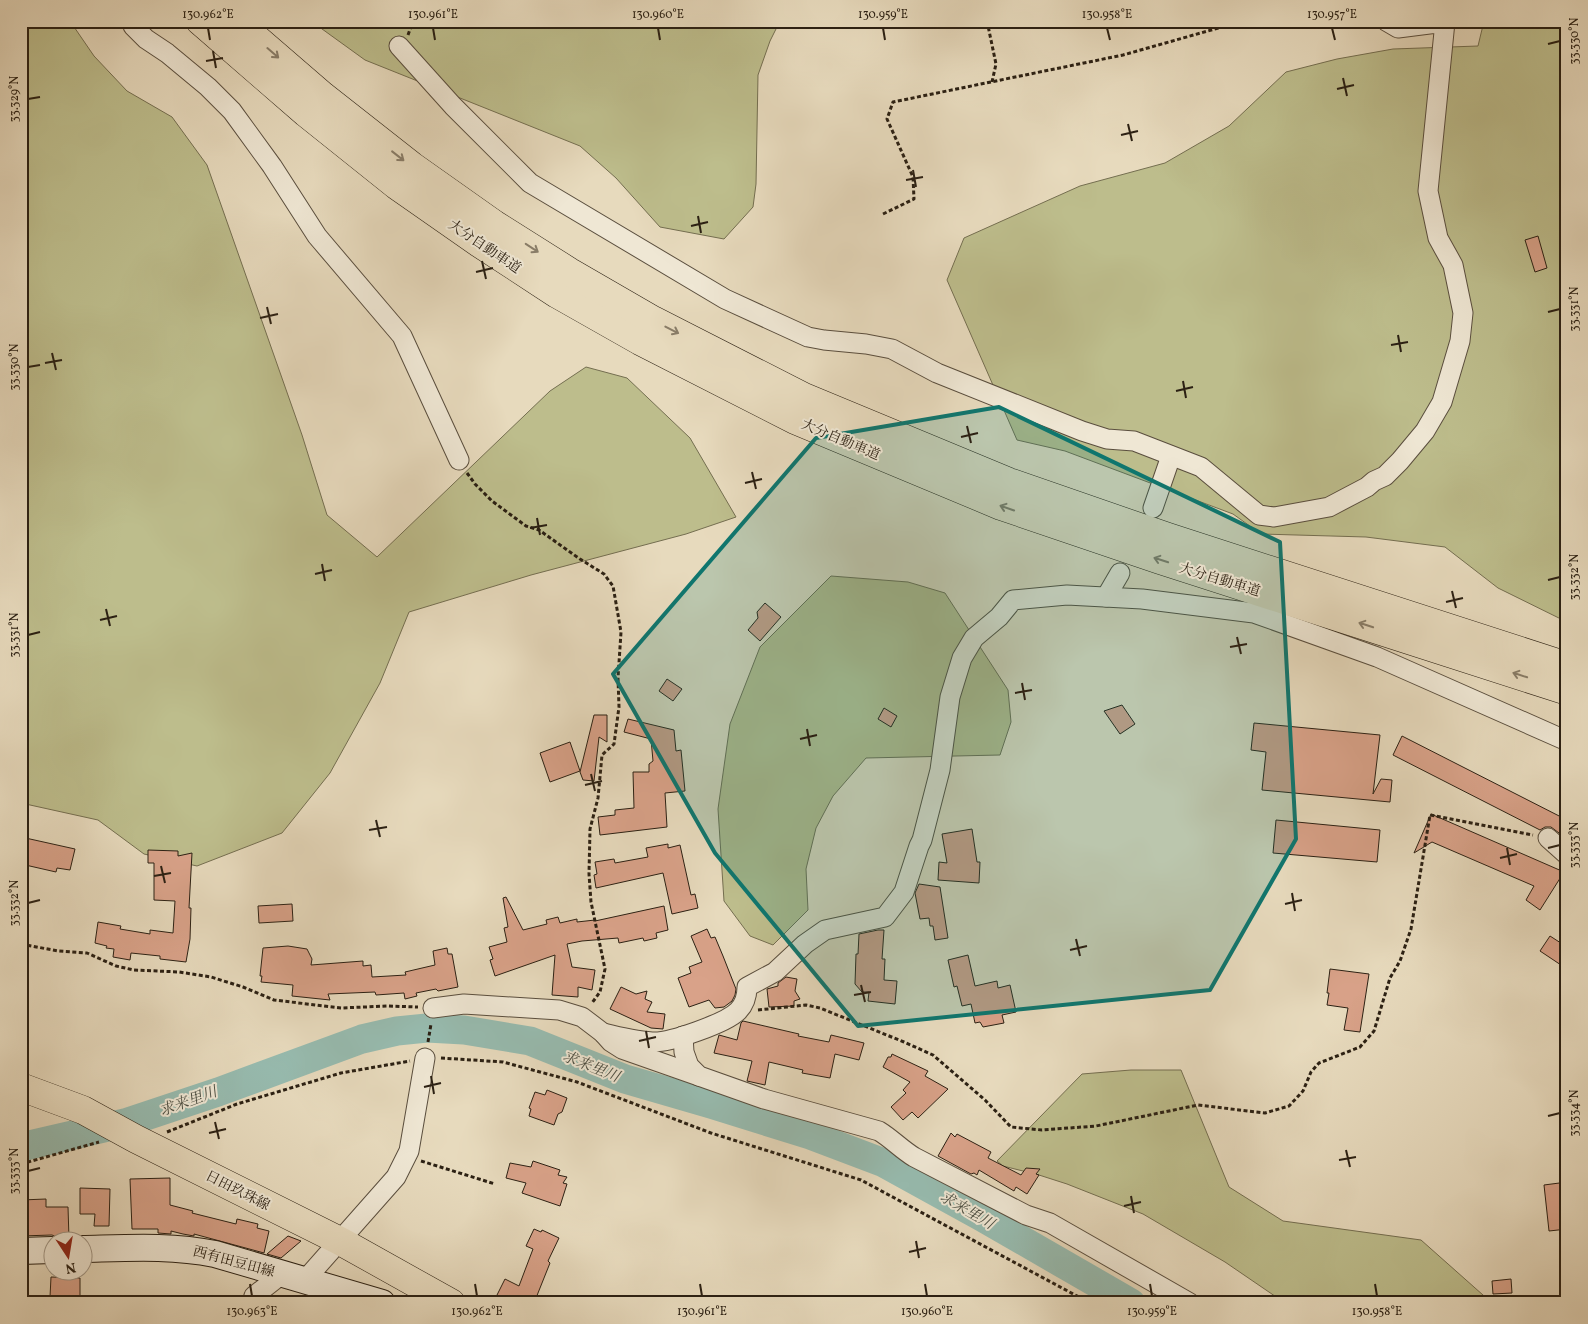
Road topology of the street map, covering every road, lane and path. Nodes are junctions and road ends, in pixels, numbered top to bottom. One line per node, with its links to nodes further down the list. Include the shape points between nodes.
1 (132, 21): 11 (street, via 146,39 208,87 232,112 317,236 402,336)
2 (200, 21): 16 (main road, 大分自動車道, one-way to 2, via 1001,506 794,420 640,342 478,243 396,185 306,114)
3 (236, 21): 15 (main road, 大分自動車道, one-way to 15, via 322,96 494,224 653,320 804,397 1009,482)
4 (987, 21): 8 (path, via 996,64)
5 (1243, 21): 8 (path, via 1123,55)
6 (1386, 21): 10 (street, via 1398,28 1445,22 1428,190 1438,238 1453,265 1463,313 1460,340 1442,402 1425,431 1384,476 1329,507 1274,518 1258,515 1201,467)
7 (399, 46): 10 (street, via 530,183 725,299 808,337 892,349 937,373 1082,430 1107,439 1134,441)
8 (992, 82): 9 (path, via 893,102 887,119 913,176 914,199)
9 (883, 214)
10 (1171, 456): 12 (street)
11 (458, 460): 23 (path, via 492,501 604,574 613,586 621,632 619,707 614,744 602,755 598,798 590,829 589,874 591,902 605,968 600,992)
12 (1152, 508)
13 (1120, 573): 14 (street)
14 (1106, 597): 17 (street, via 1176,602 1254,613 1376,657); 22 (street, via 1067,595 1013,600 974,638 962,658 950,696 940,770 922,840 904,892 885,917 825,930 804,944 775,972 747,988 748,998)
15 (1567, 666)
16 (1567, 690)
17 (1567, 741)
18 (1548, 838): 19 (street); 22 (path, via 1430,815 1411,929 1390,978 1374,1031 1360,1048 1319,1063 1290,1106 1265,1113 1198,1105 1096,1126 1042,1130 1011,1127 933,1056 904,1042 806,1005)
19 (1567, 855)
20 (21, 944): 21 (path, via 87,953 134,970 211,977 274,1000 341,1008 388,1006)
21 (432, 1012): 23 (street, via 464,1004 559,1010); 26 (path)
22 (737, 1012): 25 (street)
23 (582, 1017): 24 (street)
24 (603, 1033): 25 (street, via 654,1042); 27 (street, via 622,1049)
25 (684, 1036): 27 (street, via 684,1052 689,1066)
26 (425, 1058): 29 (path, via 341,1073 237,1104); 31 (street); 42 (path, via 503,1062 577,1082 711,1133 861,1180)
27 (699, 1076): 43 (street, via 764,1099 879,1131 914,1157 1026,1215 1050,1223)
28 (21, 1087): 29 (main road, 日田玖珠線)
29 (148, 1137): 34 (main road, 日田玖珠線)
30 (103, 1141): 32 (path)
31 (407, 1156): 33 (path); 34 (street, via 396,1178)
32 (21, 1164)
33 (495, 1184)
34 (340, 1241): 38 (street); 41 (main road, 日田玖珠線)
35 (92, 1249): 38 (main road, 西有田豆田線, via 192,1249)
36 (42, 1250): 37 (main road)
37 (21, 1251)
38 (293, 1277): 39 (street, via 254,1296); 40 (main road, 西有田豆田線)
39 (252, 1303)
40 (382, 1303)
41 (451, 1303)
42 (1090, 1303)
43 (1190, 1303)

